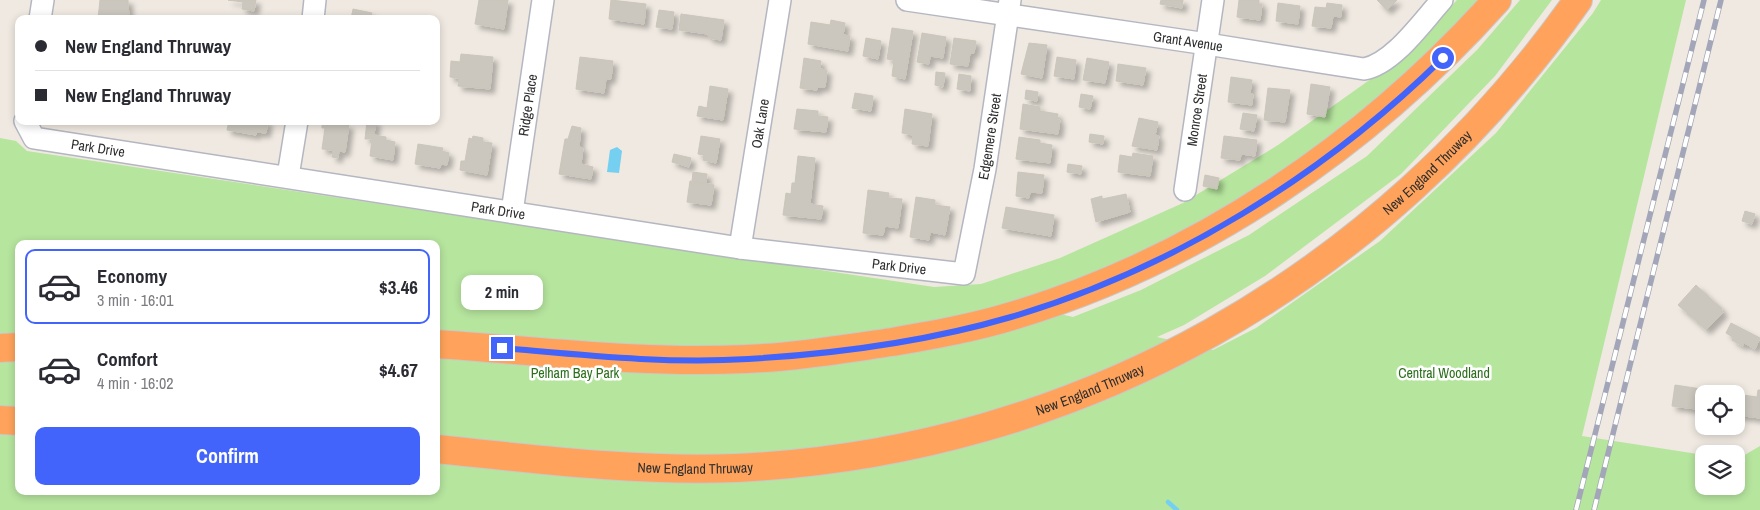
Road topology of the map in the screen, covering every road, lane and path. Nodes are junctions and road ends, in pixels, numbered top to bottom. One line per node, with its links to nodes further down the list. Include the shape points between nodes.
1 (43, 0): 11 (street)
2 (316, 0): 12 (street)
3 (543, 0): 18 (street, Ridge Place)
4 (780, 0): 19 (street, Oak Lane)
5 (907, 0): 10 (street, Grant Avenue)
6 (1213, 0): 13 (street, Monroe Street)
7 (1442, 0): 13 (street, Grant Avenue, via 1402,45 1371,68 1346,67)
8 (1497, 0): 21 (highway, via 1404,94 1342,145 1276,191 1143,265 1086,290 1010,317 946,333 879,344 746,359 656,360)
9 (1578, 0): 26 (highway, New England Thruway, via 1480,122 1423,179 1362,231 1304,274 1229,322 1080,396 948,437 862,455 788,464 650,468)
10 (1009, 7): 13 (street, Grant Avenue); 20 (street, Edgemere Street, via 985,168)
11 (41, 15)
12 (314, 15)
13 (1207, 44): 17 (street, Monroe Street)
14 (295, 125): 16 (street)
15 (30, 130): 16 (street, Park Drive)
16 (288, 176): 18 (street, Park Drive, via 357,190)
17 (1185, 190)
18 (512, 212): 19 (street, Park Drive)
19 (740, 248): 20 (street, Park Drive)
20 (964, 274)
21 (440, 344)
22 (15, 347): 23 (highway)
23 (0, 348)
24 (0, 420): 25 (highway)
25 (15, 421)
26 (440, 449)

